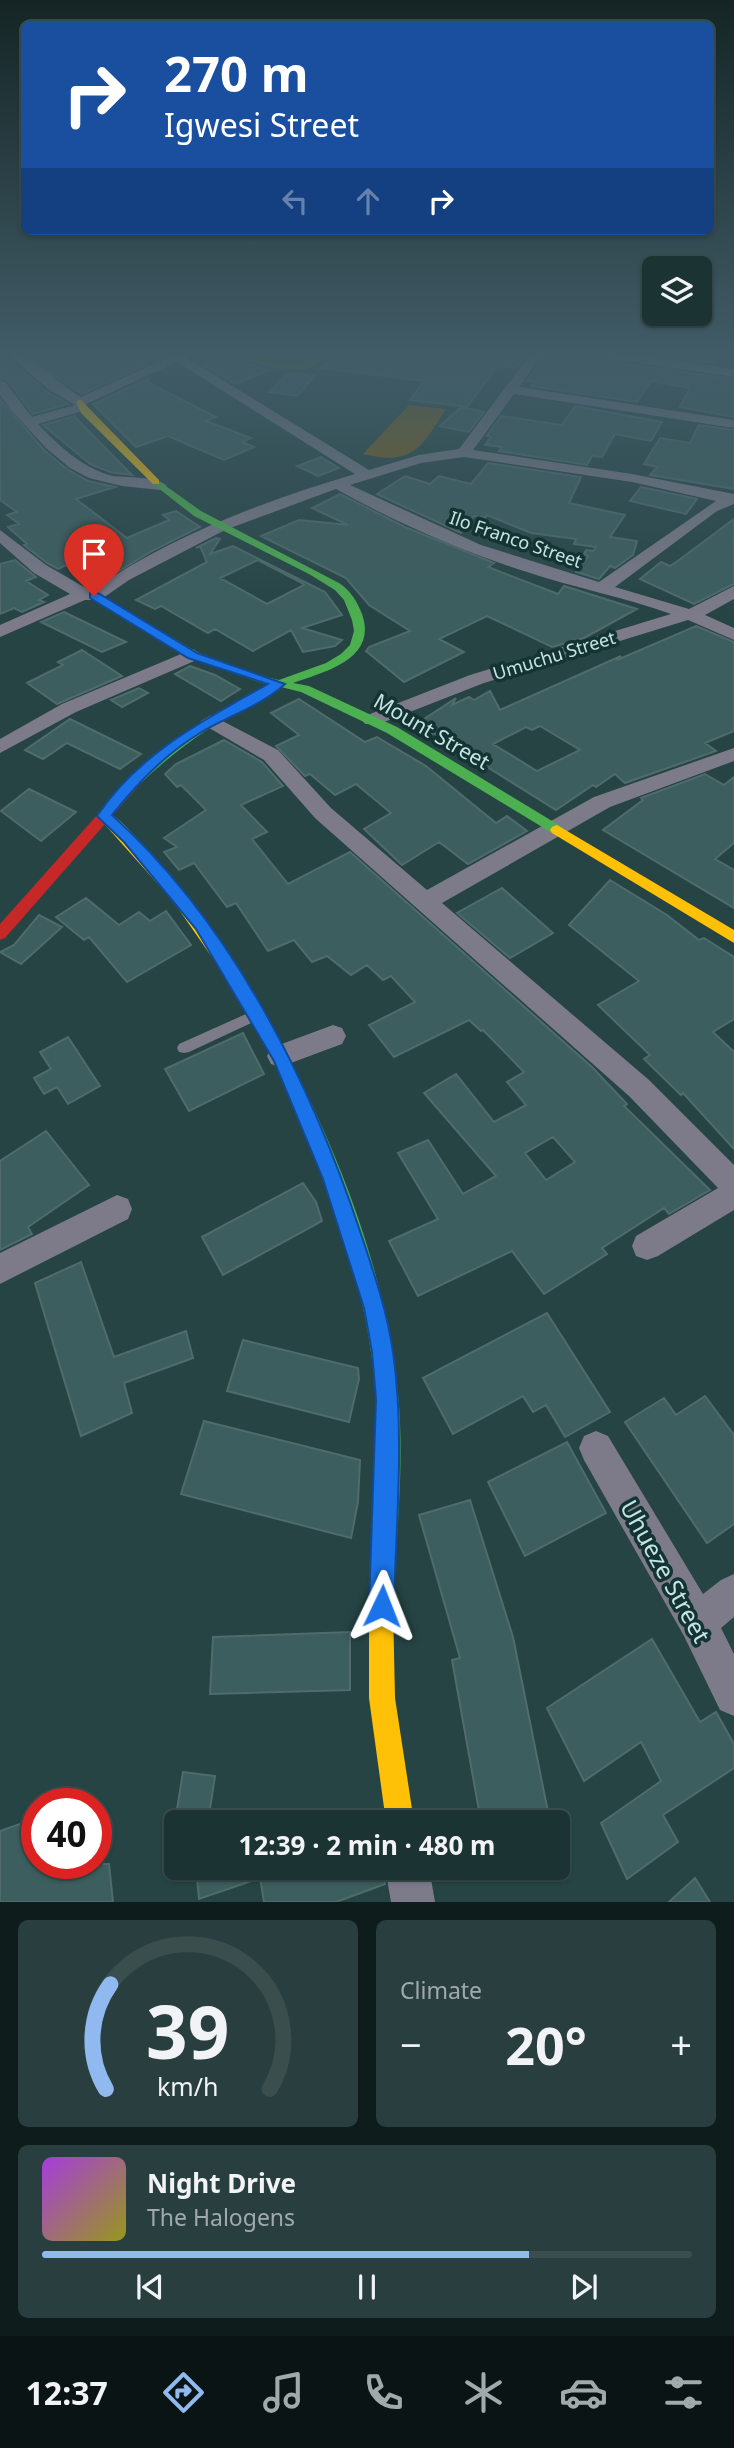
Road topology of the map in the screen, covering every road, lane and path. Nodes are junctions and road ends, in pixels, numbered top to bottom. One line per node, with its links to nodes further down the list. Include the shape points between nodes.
1 (49, 441): 8 (street, via 78,468 122,484)
2 (116, 441): 8 (street)
3 (315, 441): 6 (street)
4 (473, 441): 5 (street)
5 (464, 453): 6 (street, via 419,459); 9 (street, via 641,479)
6 (366, 474): 7 (street)
7 (337, 484): 10 (street); 12 (street, Ilo Franco Street, via 463,543)
8 (160, 486): 10 (street)
9 (731, 499): 12 (street, via 675,533)
10 (219, 527): 14 (street); 19 (street, via 336,585 355,606 360,638 355,648 333,664)
11 (0, 535): 14 (street, via 40,569)
12 (602, 588): 15 (street, Ilo Franco Street)
13 (734, 591): 15 (street, Umuchu Street, via 713,606)
14 (89, 595): 16 (street); 18 (street, Mount Street)
15 (689, 613): 17 (street, Ilo Franco Street); 20 (street, Umuchu Street, via 477,679)
16 (0, 632)
17 (734, 635)
18 (193, 655): 19 (street, Mount Street); 22 (street, via 69,708)
19 (279, 684): 20 (street, Mount Street, via 315,693); 21 (street)
20 (372, 720): 25 (street, Mount Street)
21 (211, 721): 24 (street, via 162,754); 26 (street, via 271,755 323,813)
22 (0, 747)
23 (734, 754): 25 (street, via 601,802)
24 (104, 816): 27 (street); 29 (street, via 202,925)
25 (557, 829): 26 (street); 28 (street, Mount Street)
26 (427, 901): 33 (street, via 639,1088)
27 (0, 934)
28 (734, 937)
29 (256, 1015): 31 (lane); 32 (street)
30 (333, 1036): 32 (street)
31 (184, 1048)
32 (280, 1056): 42 (street, via 333,1179 374,1308 382,1352 387,1399 382,1698)
33 (734, 1185)
34 (734, 1194): 36 (street)
35 (117, 1209): 37 (street)
36 (647, 1246)
37 (0, 1269)
38 (596, 1448): 40 (street, Uhueze Street)
39 (734, 1592): 40 (street)
40 (698, 1622): 41 (street, Uhueze Street)
41 (734, 1696)
42 (398, 1810)
43 (409, 1880): 44 (street)
44 (413, 1902)

